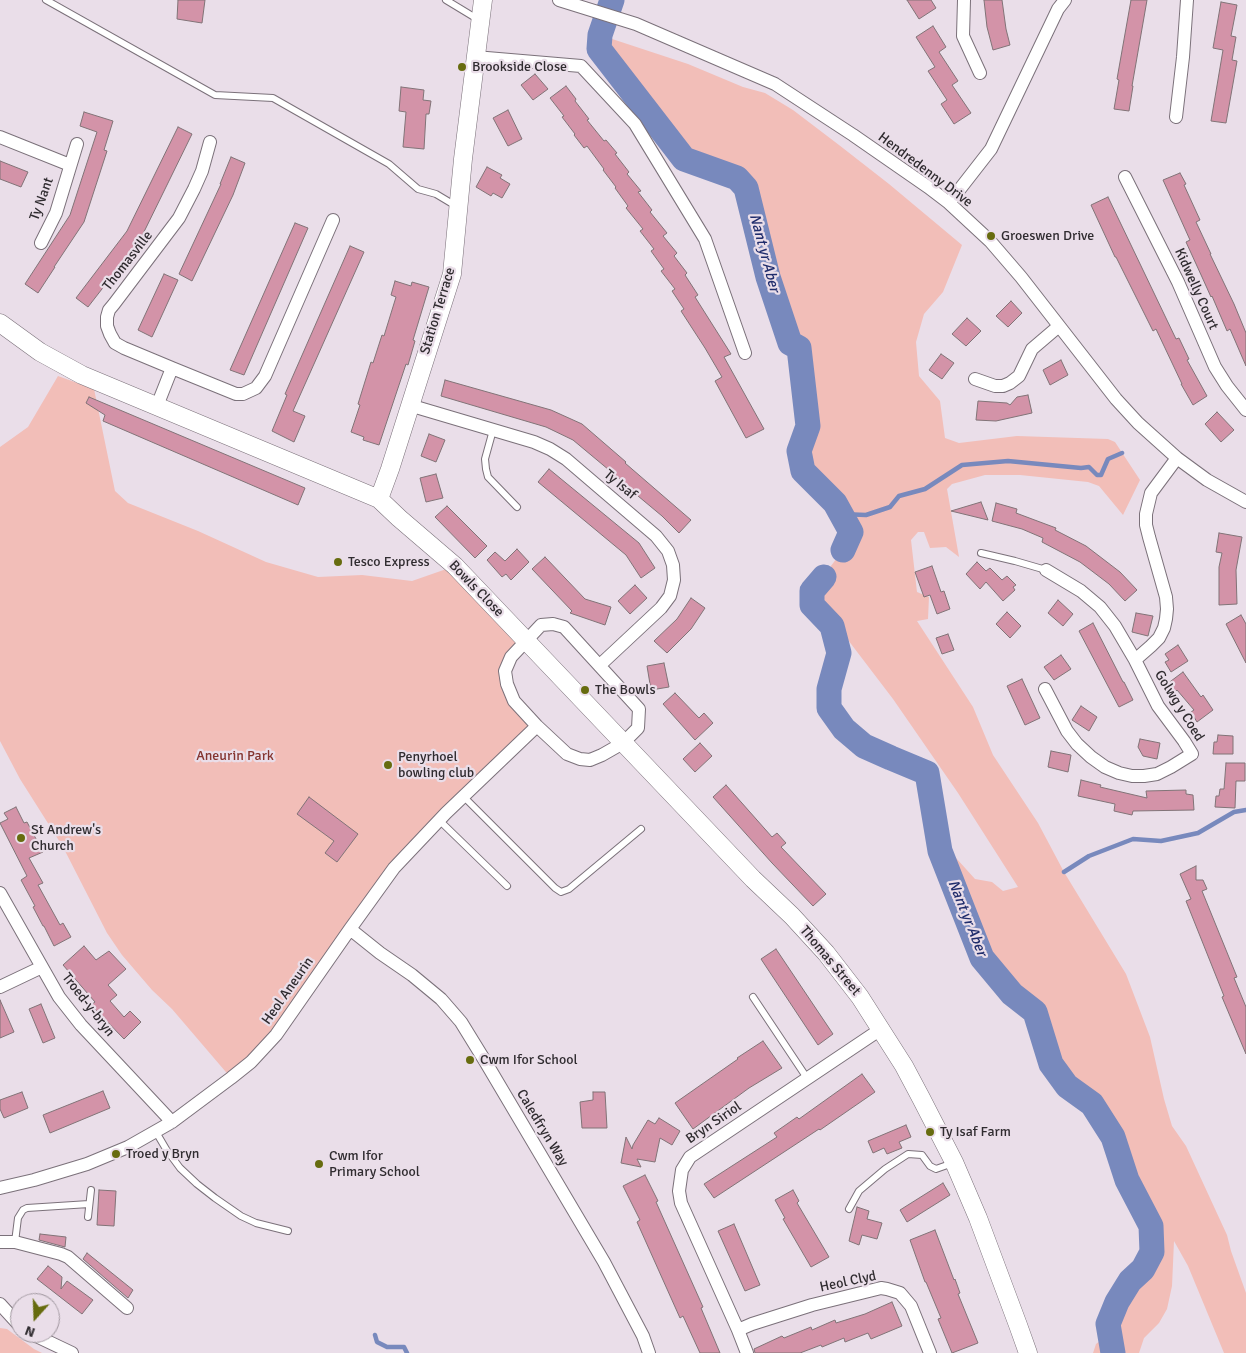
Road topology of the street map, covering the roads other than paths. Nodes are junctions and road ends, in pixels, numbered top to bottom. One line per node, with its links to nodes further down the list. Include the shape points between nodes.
1 (46, 0): 18 (lane, via 215,95 273,98 389,164 418,189 436,194)
2 (446, 0): 8 (lane)
3 (484, 0): 8 (main road, Station Terrace)
4 (559, 0): 17 (street, Hendredenny Drive, via 636,24 775,84)
5 (964, 0): 10 (street, via 963,36)
6 (1065, 0): 17 (street, via 991,149)
7 (1187, 0): 11 (street)
8 (480, 21): 9 (main road, Station Terrace)
9 (475, 57): 18 (main road, Station Terrace); 23 (street, via 582,66 635,124 705,239)
10 (980, 73)
11 (1176, 117)
12 (0, 137): 15 (street, Ty Nant)
13 (210, 142): 24 (street, Thomasville, via 198,180 179,218 107,317 107,326 115,343)
14 (77, 144): 15 (street, Ty Nant)
15 (70, 165): 20 (street, Ty Nant, via 56,213)
16 (1125, 177): 28 (street, Kidwelly Court, via 1178,282 1215,367)
17 (948, 203): 22 (street, Hendredenny Drive, via 990,241)
18 (459, 208): 26 (main road, Station Terrace, via 452,274)
19 (333, 220): 24 (street, Thomasville, via 265,376 256,388 236,394)
20 (40, 243)
21 (0, 323): 27 (main road, via 40,352 82,375)
22 (1060, 326): 25 (street, via 1032,348 1019,376 1010,383 995,386); 30 (street, Hendredenny Drive, via 1126,411)
23 (745, 353)
24 (172, 368): 27 (street)
25 (975, 380)
26 (409, 405): 29 (street, Ty Isaf); 31 (main road, Station Terrace)
27 (157, 406): 31 (main road)
28 (1246, 410)
29 (494, 430): 33 (lane, via 484,459 488,477); 38 (street, Ty Isaf, via 550,448 566,459 656,536 668,551 674,565 670,596)
30 (1177, 458): 32 (street, Hendredenny Drive); 37 (street, via 1151,493 1146,514 1148,537 1166,597 1166,619 1159,638)
31 (379, 499): 36 (main road, Bowls Close, via 455,566)
32 (1246, 502)
33 (517, 507)
34 (981, 553): 35 (lane)
35 (1046, 570): 37 (street, Golwg y Coed, via 1100,607)
36 (526, 641): 38 (street, via 541,625 552,624 564,628); 40 (street, via 511,657 505,671 514,701); 41 (main road, Thomas Street)
37 (1135, 660): 39 (street, Golwg y Coed, via 1158,706 1192,754 1157,774 1132,776 1119,773 1091,757 1067,731)
38 (600, 665): 41 (street, via 639,708 638,728)
39 (1045, 689)
40 (537, 726): 41 (street, via 567,754 580,759 602,756); 42 (street, Heol Aneurin)
41 (623, 743): 51 (main road, Thomas Street, via 826,952)
42 (464, 796): 43 (street, Heol Aneurin); 44 (lane, via 561,892 569,889)
43 (439, 820): 45 (lane); 47 (street, Heol Aneurin, via 394,868)
44 (641, 829)
45 (507, 886)
46 (0, 893): 48 (street, Troed-y-bryn)
47 (350, 929): 53 (street, Heol Aneurin, via 276,1036 251,1062); 70 (street, Caledfryn Way, via 412,975 461,1022 604,1262)
48 (42, 967): 49 (street); 53 (street, Troed-y-bryn, via 81,1025)
49 (0, 987)
50 (753, 997): 52 (lane)
51 (881, 1029): 52 (street, Bryn Siriol); 55 (main road, Thomas Street, via 922,1098)
52 (808, 1078): 67 (street, Bryn Siriol, via 690,1157 682,1170 681,1203)
53 (172, 1122): 54 (street, Heol Aneurin)
54 (156, 1132): 56 (street, Heol Aneurin, via 87,1164); 61 (lane, via 180,1168 215,1198 256,1223)
55 (954, 1162): 59 (lane, via 936,1169 922,1155 908,1154 859,1191); 73 (main road, Thomas Street)
56 (0, 1188)
57 (91, 1190): 58 (lane)
58 (89, 1204): 60 (lane); 63 (lane, via 23,1210 18,1218)
59 (849, 1209)
60 (88, 1218)
61 (288, 1231)
62 (0, 1242): 63 (street)
63 (15, 1242): 65 (street, via 68,1257)
64 (0, 1304): 66 (street)
65 (127, 1308)
66 (10, 1315)
67 (738, 1330): 71 (street, Bryn Siriol); 72 (street, Heol Clyd, via 812,1305 887,1289 900,1293 911,1306)
68 (51, 1343): 69 (street)
69 (72, 1353)
70 (649, 1353)
71 (747, 1353)
72 (930, 1353)
73 (1028, 1353)

